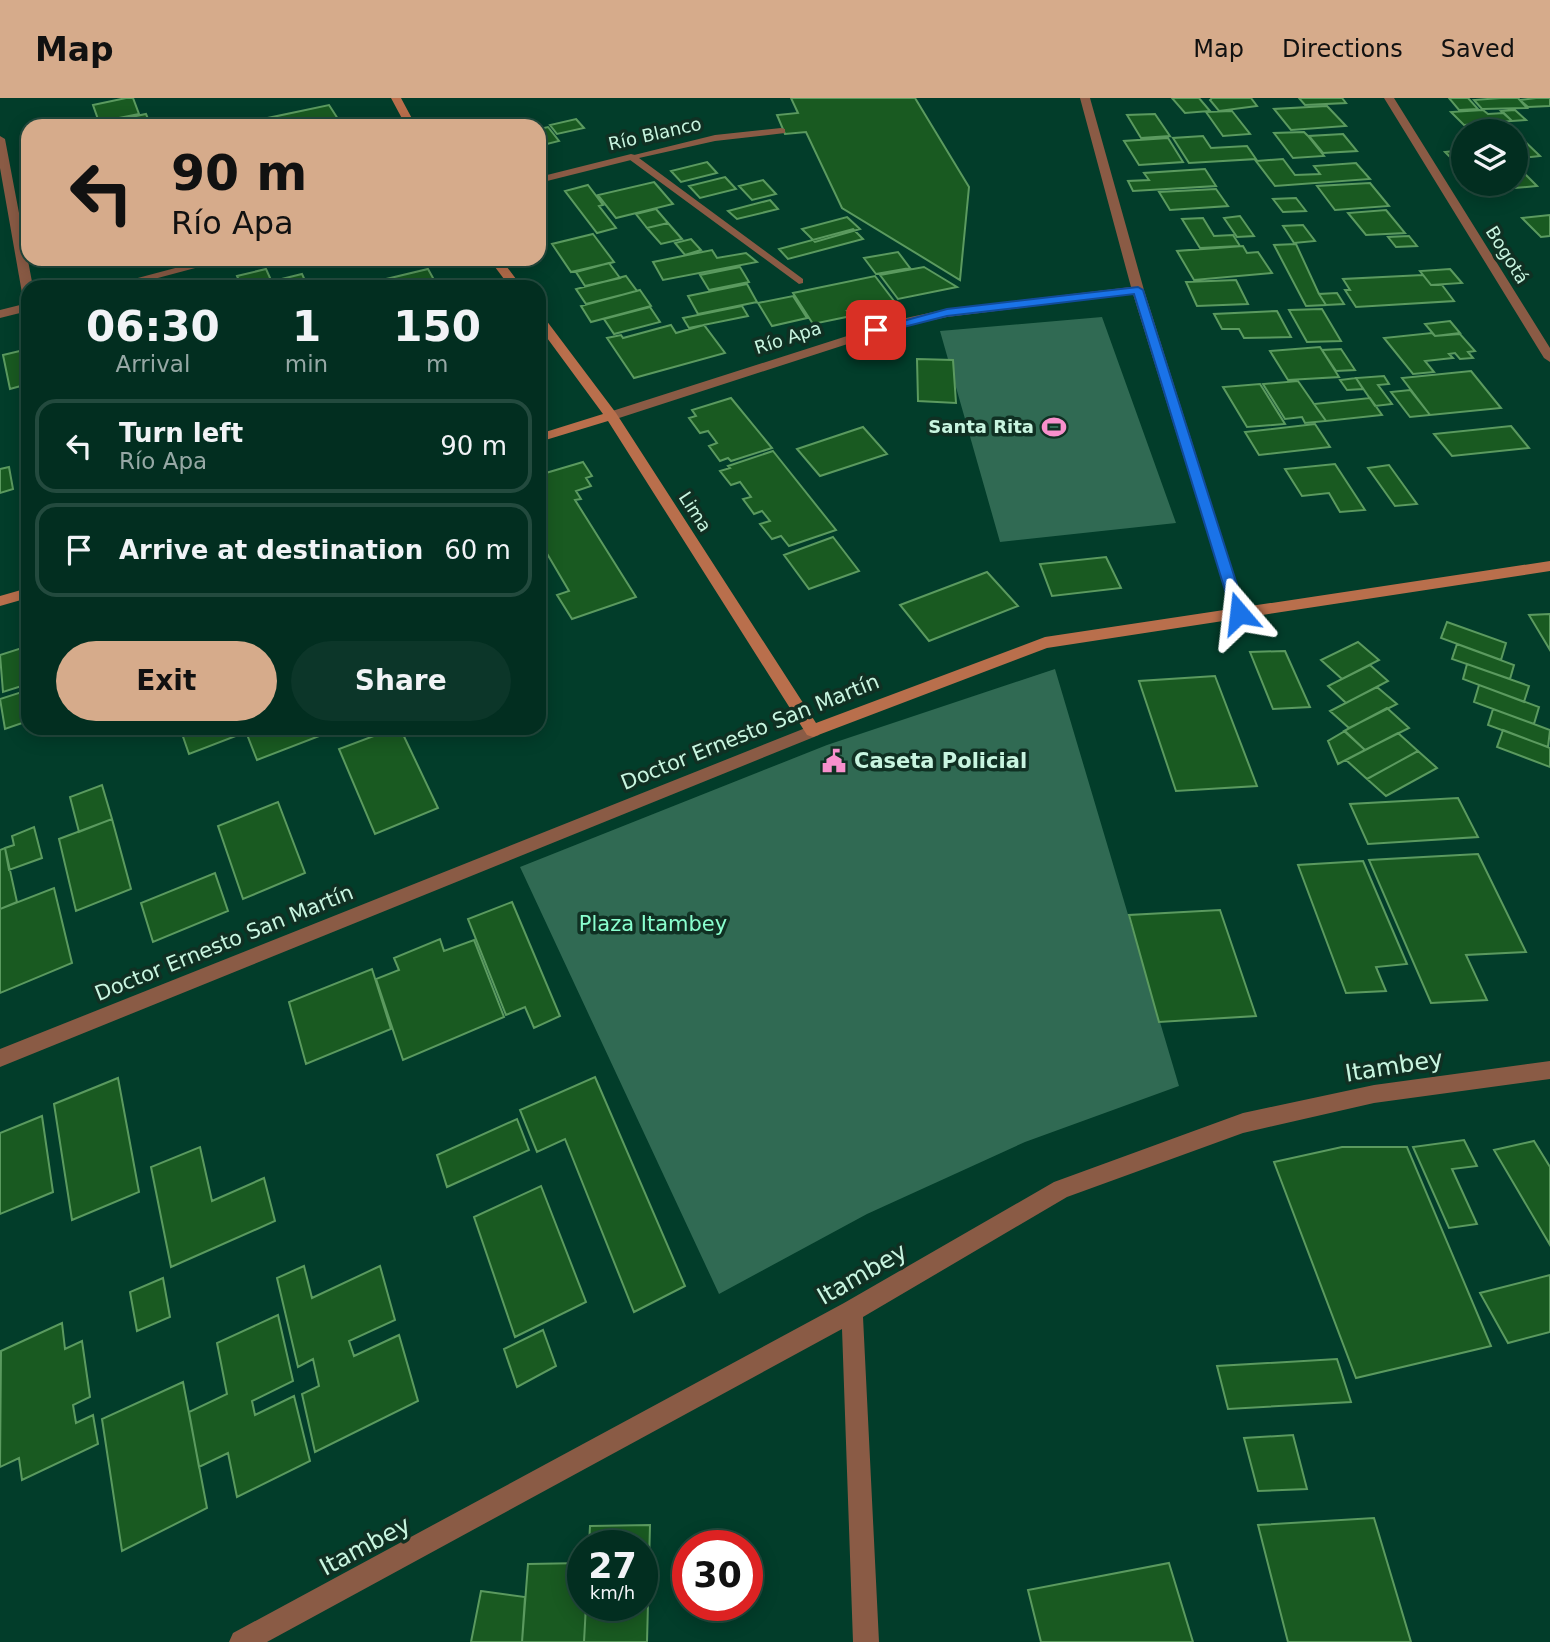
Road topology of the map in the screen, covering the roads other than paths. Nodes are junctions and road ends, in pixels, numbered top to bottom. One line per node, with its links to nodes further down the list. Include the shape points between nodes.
1 (396, 98): 4 (street)
2 (1085, 98): 13 (street)
3 (1389, 98): 17 (street, Bogotá)
4 (407, 119)
5 (781, 131): 7 (street, Río Blanco, via 715,138)
6 (0, 139): 9 (street)
7 (631, 158): 8 (street, Río Blanco); 12 (street)
8 (546, 178)
9 (21, 254)
10 (195, 266): 11 (street)
11 (138, 280)
12 (799, 281)
13 (1138, 290): 18 (street, Río Apa, via 947,313 897,324); 23 (street)
14 (21, 309): 15 (street)
15 (0, 314)
16 (546, 328): 18 (street, Lima)
17 (1550, 358)
18 (611, 416): 19 (street, Río Apa); 24 (street, Lima)
19 (546, 436)
20 (1550, 566): 23 (street, Doctor Ernesto San Martín)
21 (21, 595): 22 (street)
22 (0, 601)
23 (1239, 613): 24 (street, Doctor Ernesto San Martín, via 1045,643)
24 (813, 731): 25 (street, Doctor Ernesto San Martín)
25 (0, 1058)
26 (1550, 1070): 27 (street, Itambey, via 1374,1094 1244,1123 1062,1189)
27 (852, 1311): 28 (street, Itambey); 29 (street)
28 (242, 1642)
29 (866, 1642)

